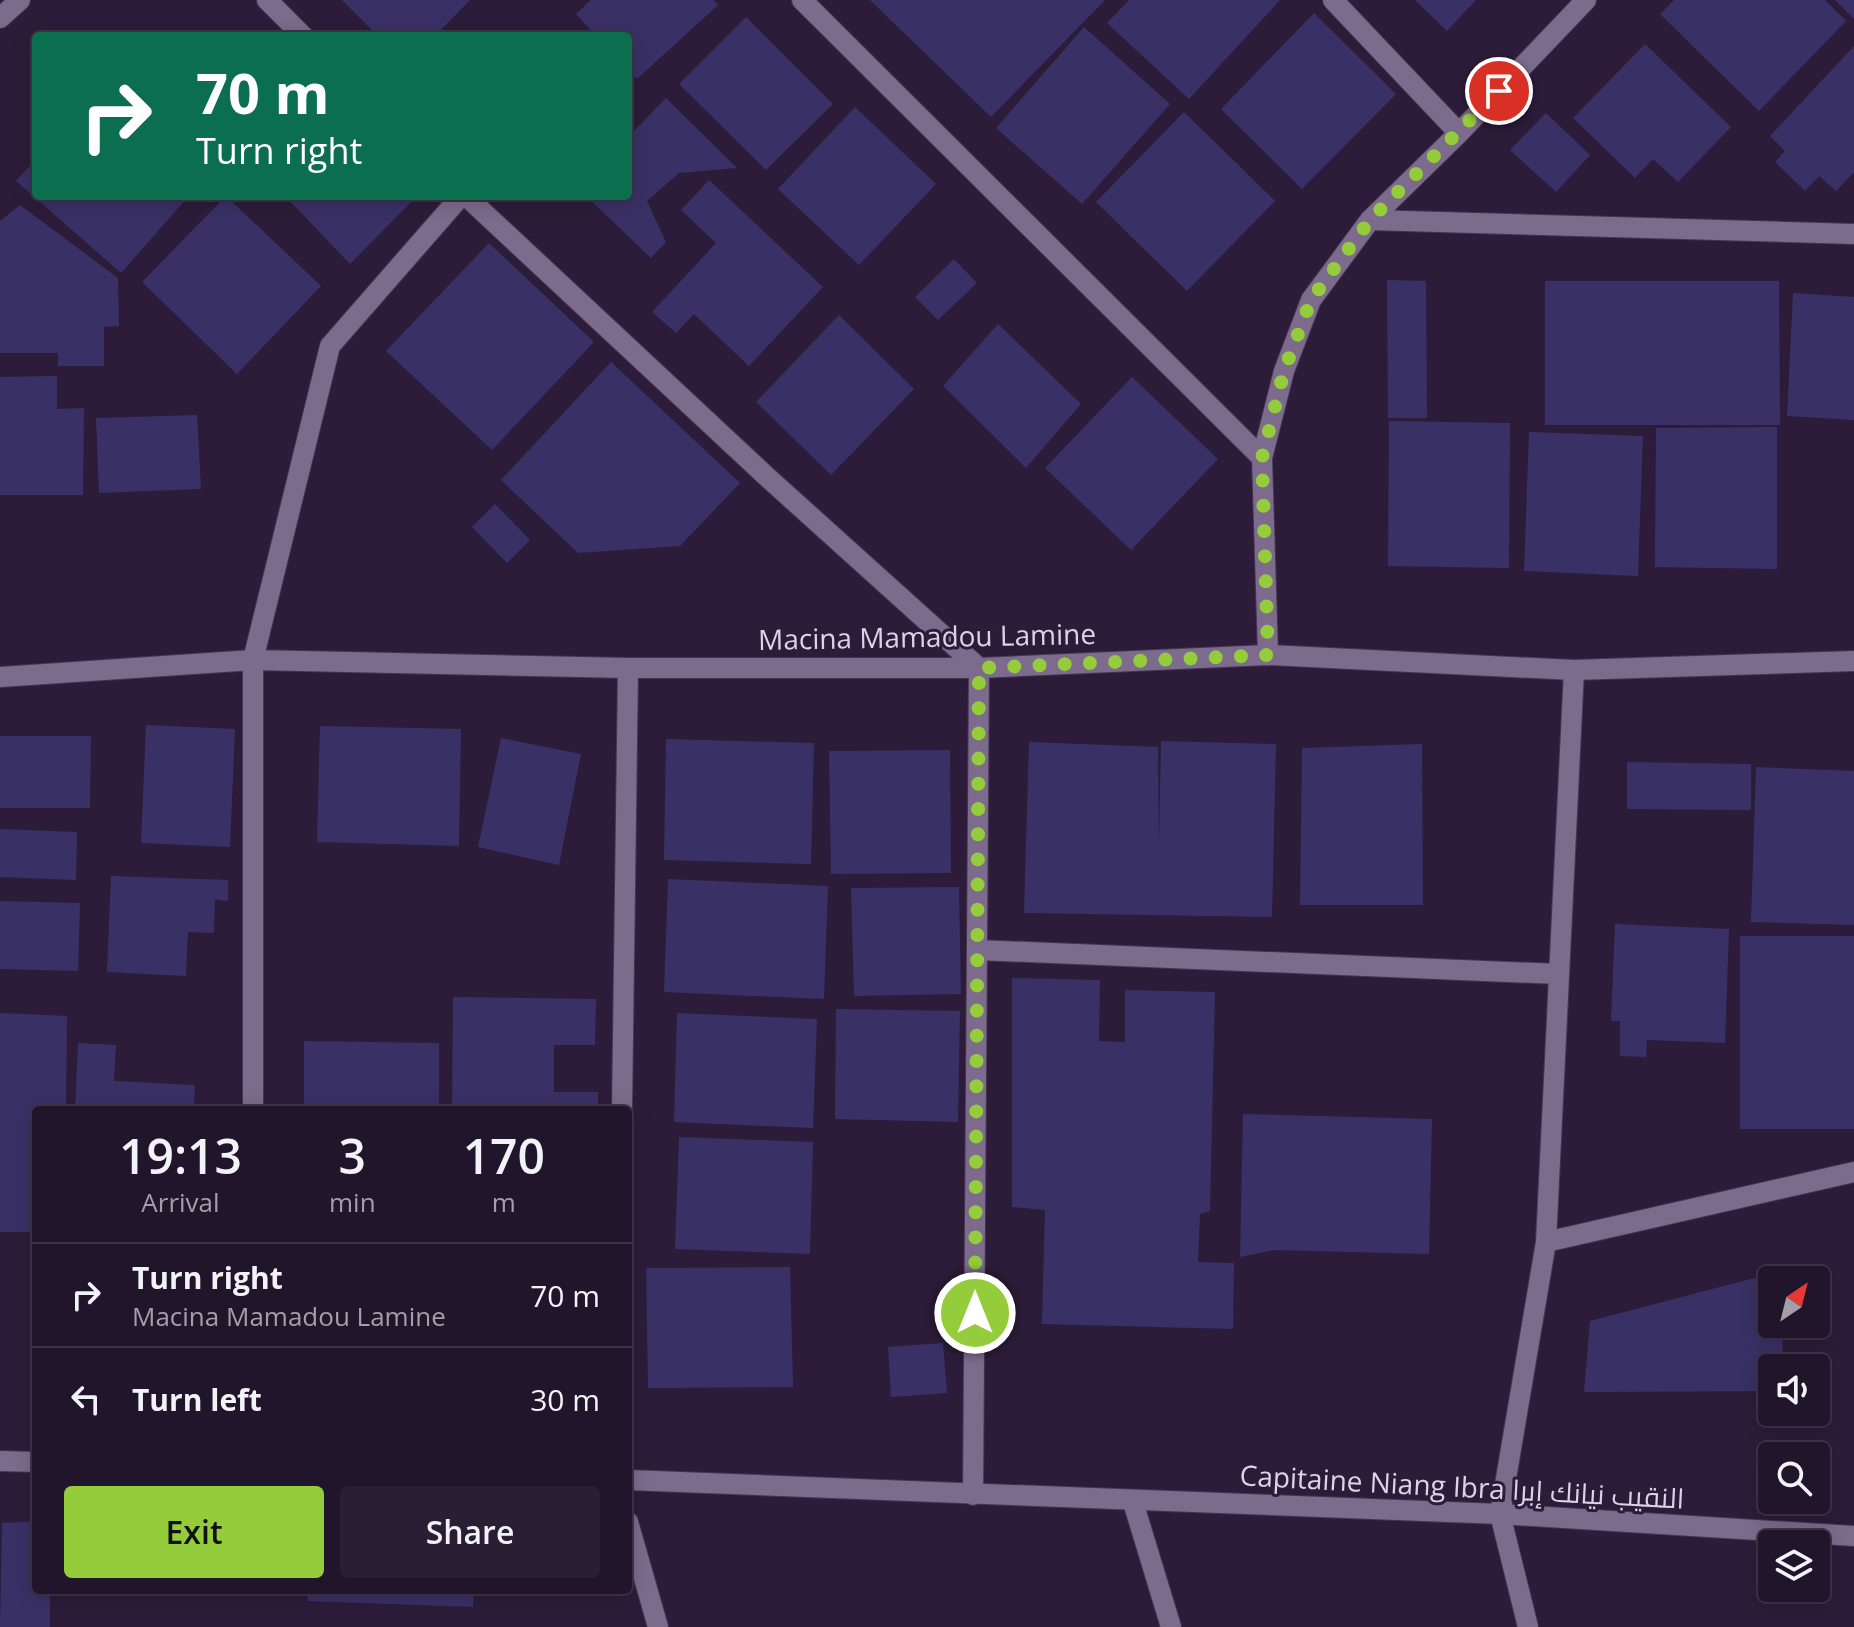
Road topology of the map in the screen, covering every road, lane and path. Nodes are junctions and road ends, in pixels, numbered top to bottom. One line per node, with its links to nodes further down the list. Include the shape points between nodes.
1 (20, 0): 6 (street)
2 (267, 0): 7 (street)
3 (802, 0): 13 (street)
4 (1333, 0): 8 (street)
5 (1586, 0): 8 (street)
6 (0, 18)
7 (299, 32)
8 (1459, 133): 11 (street)
9 (459, 200): 15 (street, via 330,346)
10 (467, 200): 18 (street)
11 (1370, 220): 12 (street); 13 (street, via 1311,300 1284,371)
12 (1854, 234)
13 (1262, 458): 14 (street)
14 (1268, 655): 18 (street, Macina Mamadou Lamine); 19 (street, Macina Mamadou Lamine)
15 (253, 660): 17 (street, Macina Mamadou Lamine); 20 (street, Macina Mamadou Lamine); 23 (street)
16 (1854, 661): 19 (street, Macina Mamadou Lamine)
17 (628, 668): 18 (street, Macina Mamadou Lamine); 24 (street)
18 (979, 668): 21 (street)
19 (1574, 670): 22 (street)
20 (0, 677)
21 (977, 950): 22 (street); 30 (street)
22 (1559, 974): 26 (street)
23 (253, 1106)
24 (622, 1106)
25 (1854, 1172): 26 (street)
26 (1546, 1242): 32 (street)
27 (0, 1461): 28 (street)
28 (32, 1462)
29 (632, 1480): 30 (street, Capitaine Niang Ibra النقيب نيانك إبرا)
30 (973, 1495): 31 (street, Capitaine Niang Ibra النقيب نيانك إبرا)
31 (1133, 1502): 32 (street, Capitaine Niang Ibra النقيب نيانك إبرا); 36 (street)
32 (1500, 1514): 34 (street, Capitaine Niang Ibra النقيب نيانك إبرا); 37 (street)
33 (632, 1536): 35 (street)
34 (1854, 1536)
35 (658, 1627)
36 (1171, 1627)
37 (1528, 1627)

